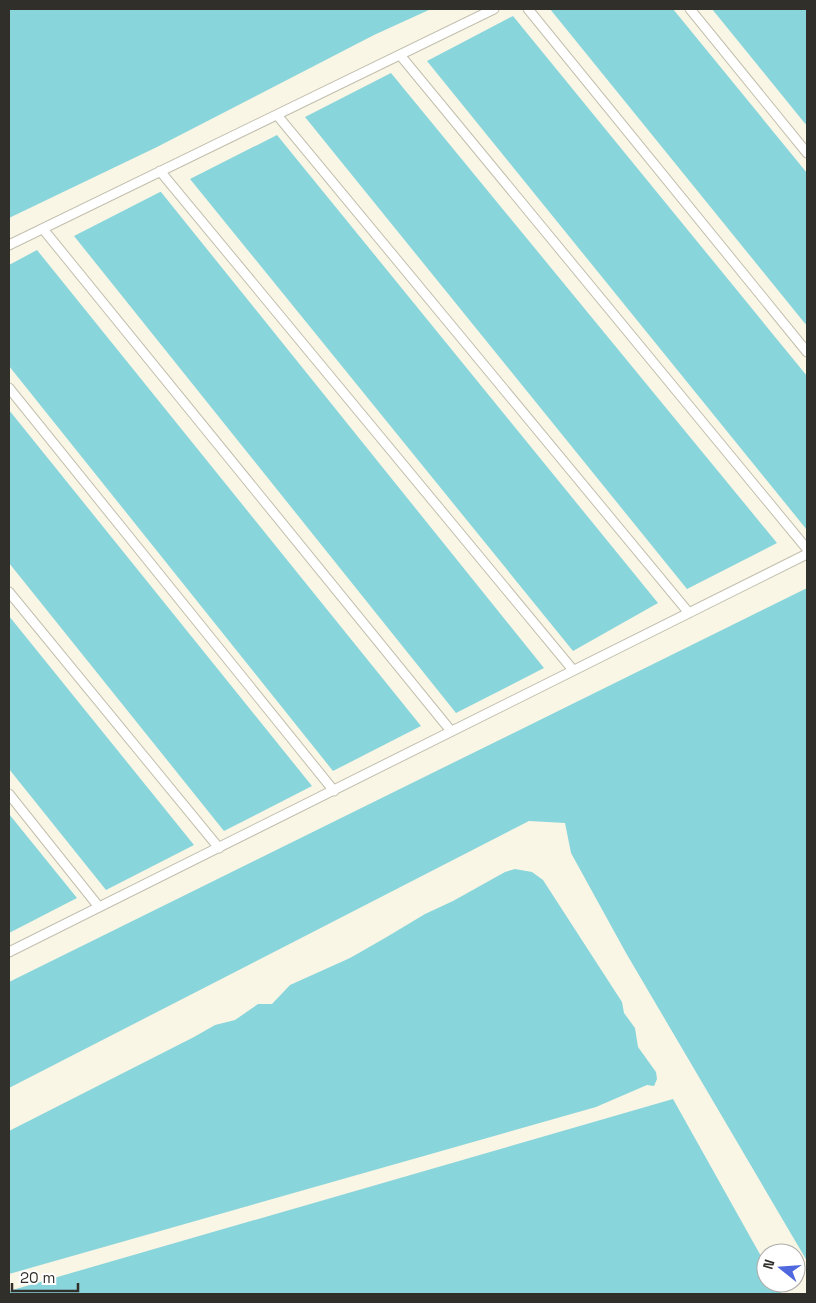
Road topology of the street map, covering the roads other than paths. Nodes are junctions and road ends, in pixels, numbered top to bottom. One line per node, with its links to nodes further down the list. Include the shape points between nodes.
1 (494, 9): 4 (lane)
2 (528, 9): 10 (lane)
3 (690, 9): 6 (lane)
4 (400, 55): 5 (lane); 12 (lane)
5 (277, 115): 7 (lane); 15 (lane)
6 (807, 152)
7 (160, 172): 8 (lane); 16 (lane)
8 (43, 229): 9 (lane); 17 (lane)
9 (9, 245)
10 (807, 352)
11 (9, 388): 18 (lane)
12 (807, 548)
13 (807, 554): 15 (lane)
14 (9, 592): 20 (lane)
15 (689, 613): 16 (lane)
16 (573, 670): 17 (lane)
17 (451, 731): 18 (lane)
18 (334, 791): 20 (lane)
19 (9, 794): 21 (lane)
20 (219, 848): 21 (lane)
21 (99, 907): 22 (lane)
22 (9, 952)

